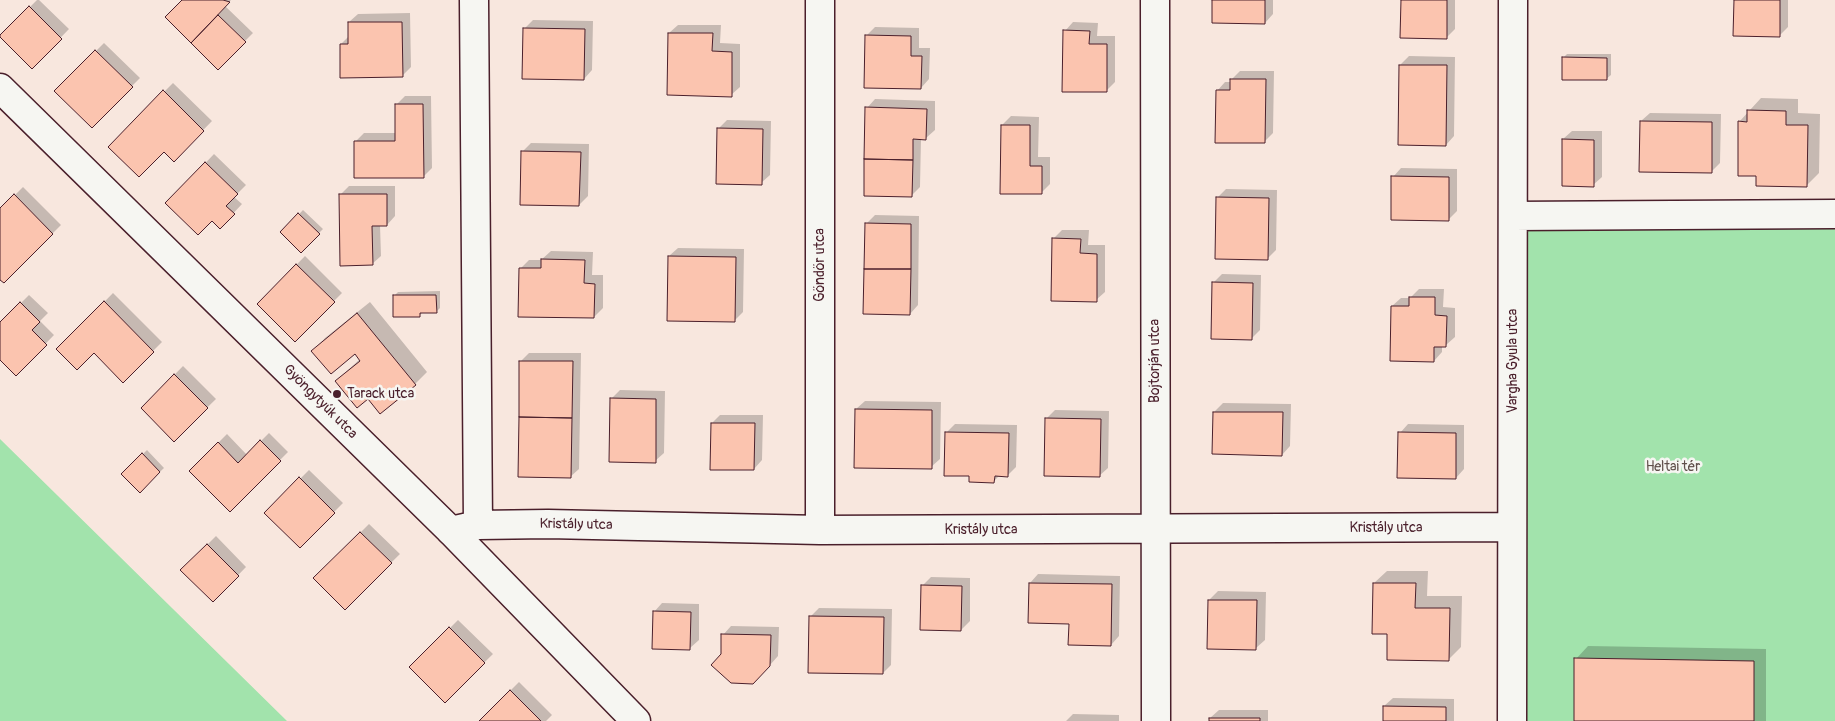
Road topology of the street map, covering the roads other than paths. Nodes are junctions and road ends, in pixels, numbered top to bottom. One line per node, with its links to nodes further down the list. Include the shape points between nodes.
1 (474, 0): 8 (street)
2 (820, 0): 10 (street, Göndör utca)
3 (1156, 0): 11 (street, Bojtorján utca)
4 (1513, 0): 7 (street, Vargha Gyula utca)
5 (0, 88): 12 (street, Gyöngytyúk utca)
6 (1835, 214): 7 (street)
7 (1513, 216): 9 (street, Vargha Gyula utca)
8 (478, 525): 10 (street, Kristály utca); 12 (street, Kristály utca)
9 (1512, 527): 11 (street, Kristály utca); 15 (street, Vargha Gyula utca)
10 (820, 530): 11 (street, Kristály utca)
11 (1155, 530): 14 (street, Bojtorján utca)
12 (451, 531): 13 (street, Gyöngytyúk utca)
13 (636, 721)
14 (1156, 721)
15 (1512, 721)

